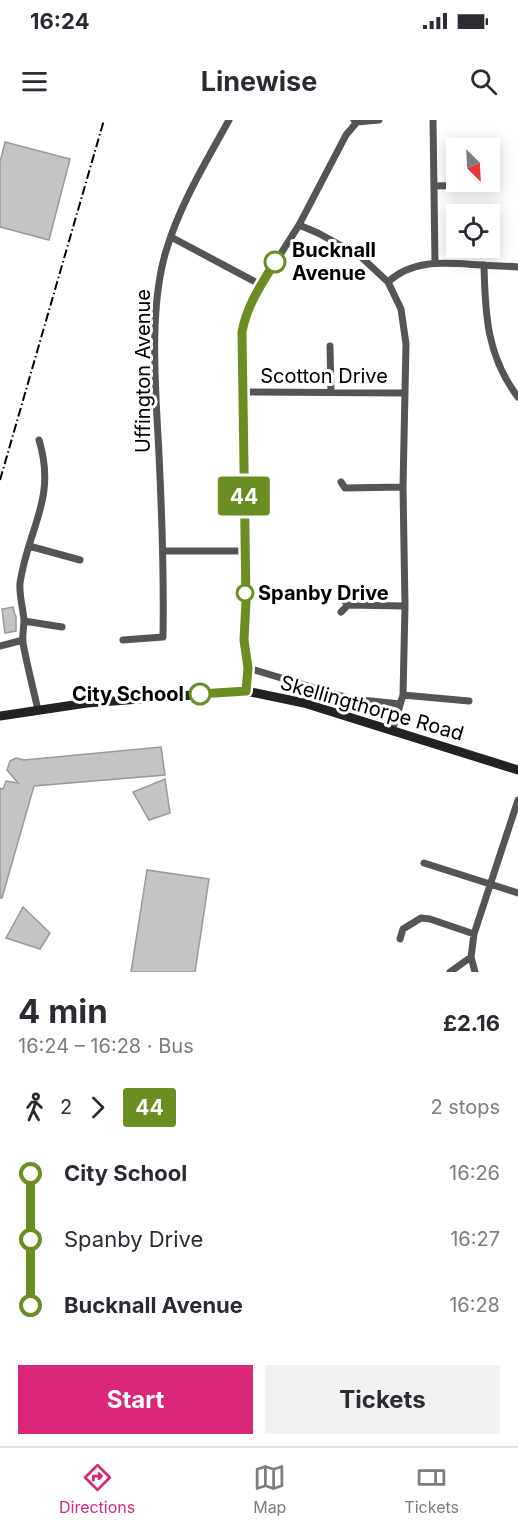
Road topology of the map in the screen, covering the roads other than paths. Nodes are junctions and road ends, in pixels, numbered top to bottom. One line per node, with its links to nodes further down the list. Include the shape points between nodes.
1 (229, 120): 8 (street, Uffington Avenue, via 185,201)
2 (379, 120): 4 (street)
3 (433, 120): 5 (street)
4 (356, 121): 7 (street)
5 (434, 186): 6 (street); 9 (street)
6 (446, 186)
7 (299, 225): 12 (street, via 360,256); 13 (street)
8 (171, 237): 13 (street); 23 (street, Uffington Avenue, via 158,285 156,328)
9 (435, 263): 10 (street); 12 (street, via 411,268)
10 (484, 265): 11 (street); 18 (street, via 491,344 503,377)
11 (518, 267)
12 (388, 282): 17 (street, via 401,309 406,344)
13 (261, 285): 15 (street, via 252,299 242,332)
14 (330, 346): 16 (street)
15 (244, 392): 16 (street, Scotton Drive); 24 (street)
16 (331, 392): 17 (street, Scotton Drive)
17 (404, 393): 20 (street)
18 (518, 397)
19 (39, 440): 22 (street, via 46,478)
20 (403, 487): 21 (street, via 343,485); 28 (street)
21 (340, 495)
22 (28, 546): 25 (street); 30 (street, via 20,585)
23 (164, 551): 24 (street); 33 (street, Uffington Avenue, via 162,637)
24 (244, 551): 35 (street, via 244,640)
25 (80, 560)
26 (341, 597): 27 (street)
27 (348, 605): 28 (street); 29 (street)
28 (405, 606): 37 (street)
29 (341, 612)
30 (24, 621): 31 (street); 32 (street)
31 (62, 627)
32 (23, 640): 34 (street); 40 (street)
33 (123, 640)
34 (0, 646)
35 (248, 668): 36 (street); 39 (street, Skellingthorpe Road, via 352,699)
36 (246, 691): 40 (main road, Skellingthorpe Road); 42 (main road, Skellingthorpe Road, via 304,703)
37 (403, 695): 38 (street); 39 (street)
38 (469, 701)
39 (399, 704): 42 (street)
40 (38, 710): 41 (main road, Skellingthorpe Road)
41 (0, 716)
42 (392, 731): 43 (main road, Skellingthorpe Road)
43 (518, 770)
44 (518, 800): 46 (street)
45 (424, 863): 46 (street)
46 (491, 885): 47 (street); 48 (street)
47 (518, 894)
48 (474, 934): 49 (street, via 421,918 403,929); 50 (street)
49 (400, 939)
50 (471, 957): 51 (street); 52 (street)
51 (450, 972)
52 (475, 972)

